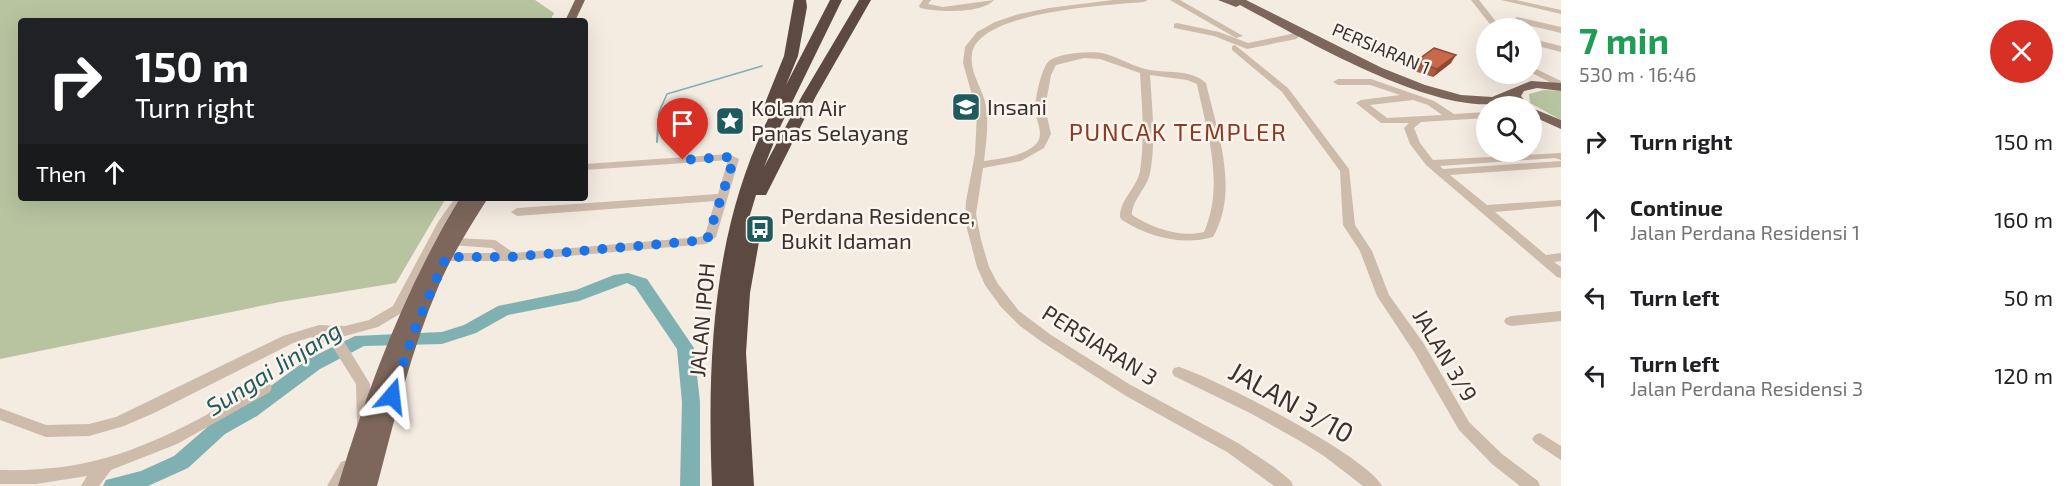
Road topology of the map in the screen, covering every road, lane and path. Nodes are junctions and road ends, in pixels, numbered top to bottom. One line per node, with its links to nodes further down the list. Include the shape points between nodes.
1 (580, 0): 18 (main road)
2 (590, 0): 19 (main road)
3 (800, 0): 51 (highway, via 791,56 762,127)
4 (836, 0): 51 (highway, JALAN IPOH)
5 (846, 0): 53 (highway, JALAN IPOH, via 788,115)
6 (865, 0): 53 (highway)
7 (927, 0): 16 (street, via 925,7)
8 (990, 0): 16 (street, via 985,4)
9 (1144, 0): 15 (street, PERSIARAN 3)
10 (1174, 0): 26 (street)
11 (1223, 0): 14 (main road)
12 (1475, 0): 20 (street)
13 (1505, 0): 17 (street)
14 (1234, 1): 24 (main road, PERSIARAN 1); 38 (main road, PERSIARAN 1, via 1395,78)
15 (1082, 2): 49 (street, PERSIARAN 3, via 1022,16 978,36 968,47 967,63 982,111)
16 (957, 3)
17 (1561, 12)
18 (571, 18)
19 (581, 18)
20 (1489, 18)
21 (1177, 26): 26 (street, via 1216,34 1242,45)
22 (1542, 26): 23 (street)
23 (1561, 30)
24 (1296, 36): 26 (street); 39 (main road, PERSIARAN 1, via 1404,88)
25 (1542, 44): 28 (street)
26 (1255, 45)
27 (1235, 48): 87 (street, JALAN 3/9, via 1286,90 1335,155 1345,171 1349,225 1366,251 1383,296 1419,348 1464,426)
28 (1561, 49)
29 (1145, 72): 29 (street, via 1145,172 1126,208 1126,217 1169,234 1209,234 1220,211 1220,177 1201,83 1189,77); 49 (street, via 1101,57 1084,55 1057,60 1046,75 1040,108 1046,134 1040,146 1017,159)
30 (1338, 82): 37 (street, via 1366,81)
31 (1542, 82): 32 (main road)
32 (1558, 83)
33 (1520, 84): 35 (main road)
34 (1522, 84): 36 (main road, PERSIARAN 1)
35 (1502, 96)
36 (1511, 96)
37 (1412, 97): 41 (street, via 1431,103); 43 (street, via 1361,103 1383,120)
38 (1476, 101)
39 (1476, 102)
40 (1476, 116): 41 (street)
41 (1452, 117): 43 (street)
42 (1542, 118): 45 (main road)
43 (1418, 119): 47 (street, via 1409,128 1415,144)
44 (1542, 119): 45 (main road)
45 (1561, 126)
46 (1561, 157): 47 (street, via 1557,154)
47 (1430, 163): 52 (street)
48 (1561, 164): 52 (street)
49 (979, 165): 85 (street, PERSIARAN 3, via 971,218 977,250 997,293 1015,315 1037,334 1139,396 1237,448)
50 (588, 167): 54 (street, via 732,158)
51 (756, 167): 83 (highway, JALAN IPOH, via 733,256 724,319)
52 (1440, 172): 59 (street)
53 (760, 191): 84 (highway, JALAN IPOH, via 737,330)
54 (722, 196): 60 (street); 63 (street, via 707,240)
55 (459, 201): 70 (street, via 392,315 356,330 320,330)
56 (465, 201): 68 (main road, via 444,235)
57 (479, 201): 61 (main road)
58 (1561, 203): 59 (street)
59 (1484, 209): 65 (street)
60 (517, 212)
61 (455, 242): 62 (main road); 63 (street, via 495,244); 68 (main road, via 442,247)
62 (446, 257): 63 (street); 68 (main road)
63 (511, 257)
64 (1561, 257): 65 (street)
65 (1543, 259): 66 (street)
66 (1561, 274)
67 (1561, 316): 69 (street)
68 (407, 321): 71 (main road)
69 (1511, 321)
70 (288, 339): 74 (street, via 119,422 89,430 46,431); 75 (street, via 313,335 337,342 363,384)
71 (399, 351): 75 (main road); 82 (main road)
72 (1179, 372): 86 (street, JALAN 3/10, via 1315,442)
73 (265, 388): 78 (street, via 192,430)
74 (0, 414)
75 (364, 427): 80 (street); 81 (main road)
76 (1540, 439): 77 (street)
77 (1561, 454)
78 (97, 476): 79 (street)
79 (0, 477)
80 (335, 486)
81 (348, 486)
82 (367, 486)
83 (724, 486)
84 (742, 486)
85 (1285, 486)
86 (1374, 486)
87 (1532, 486)

